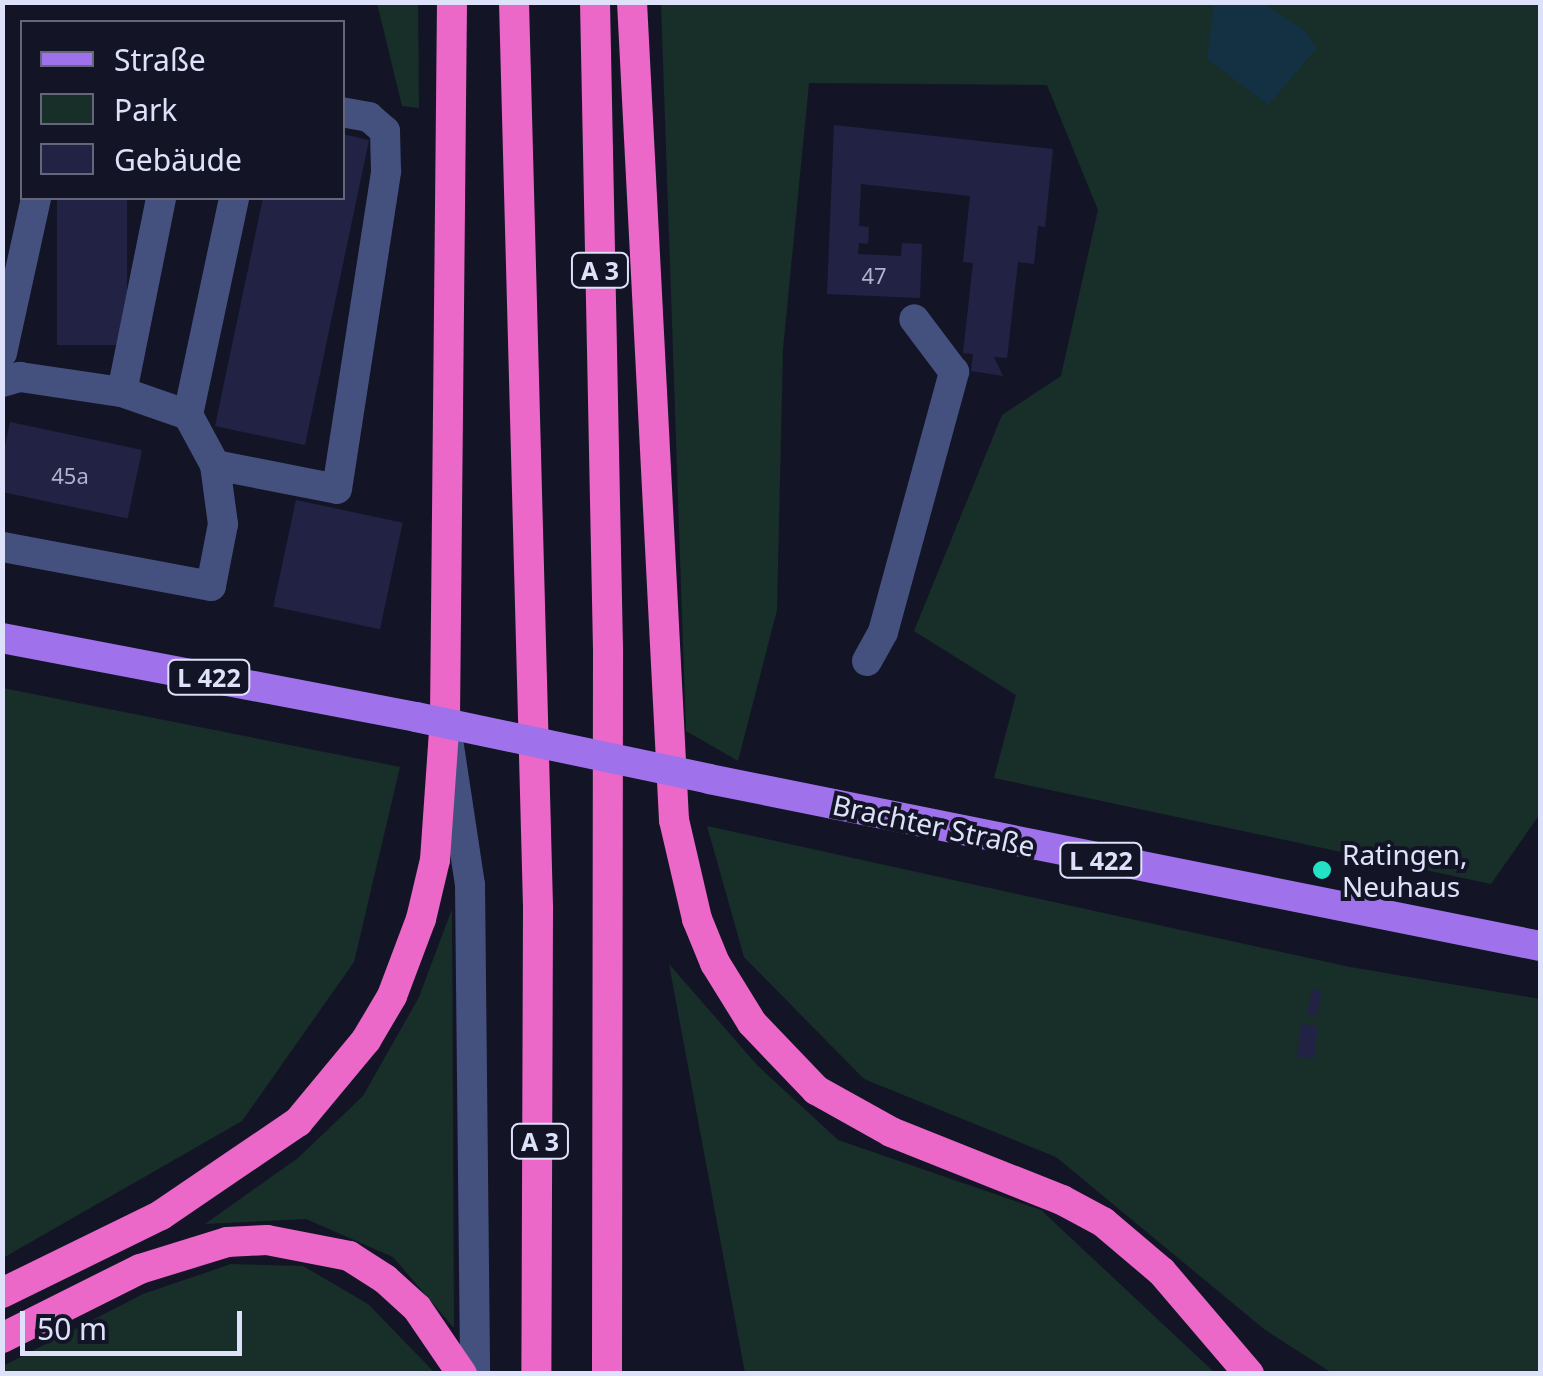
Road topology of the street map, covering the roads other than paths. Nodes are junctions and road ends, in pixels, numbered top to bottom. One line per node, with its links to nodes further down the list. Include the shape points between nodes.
1 (452, 2): 18 (highway)
2 (514, 2): 24 (highway, A 3, via 538,909)
3 (595, 2): 25 (highway, A 3, via 608,671)
4 (632, 2): 26 (highway, via 674,820 697,918 716,964 752,1022 816,1090 891,1132 1103,1222 1162,1272)
5 (345, 113): 14 (lane, via 369,118 385,131 386,171 336,489)
6 (36, 200): 10 (lane)
7 (161, 200): 12 (lane)
8 (234, 200): 13 (lane)
9 (914, 319): 17 (lane, via 954,372 883,632)
10 (2, 352)
11 (2, 382): 12 (lane, via 20,377)
12 (122, 392): 13 (lane)
13 (188, 415): 14 (lane)
14 (215, 464): 15 (lane, via 223,524 210,586)
15 (2, 547)
16 (2, 638): 18 (main road, L 422)
17 (867, 661)
18 (430, 718): 19 (main road, Brachter Straße / L 422, bridge); 20 (highway, via 435,860 421,918 392,996 336,1080 259,1154 161,1215); 23 (lane, via 470,884)
19 (1540, 946)
20 (2, 1293)
21 (2, 1338): 22 (highway, via 183,1254 227,1242 280,1241 349,1256 385,1280 418,1308)
22 (462, 1374)
23 (474, 1374)
24 (536, 1374)
25 (607, 1374)
26 (1250, 1374)

